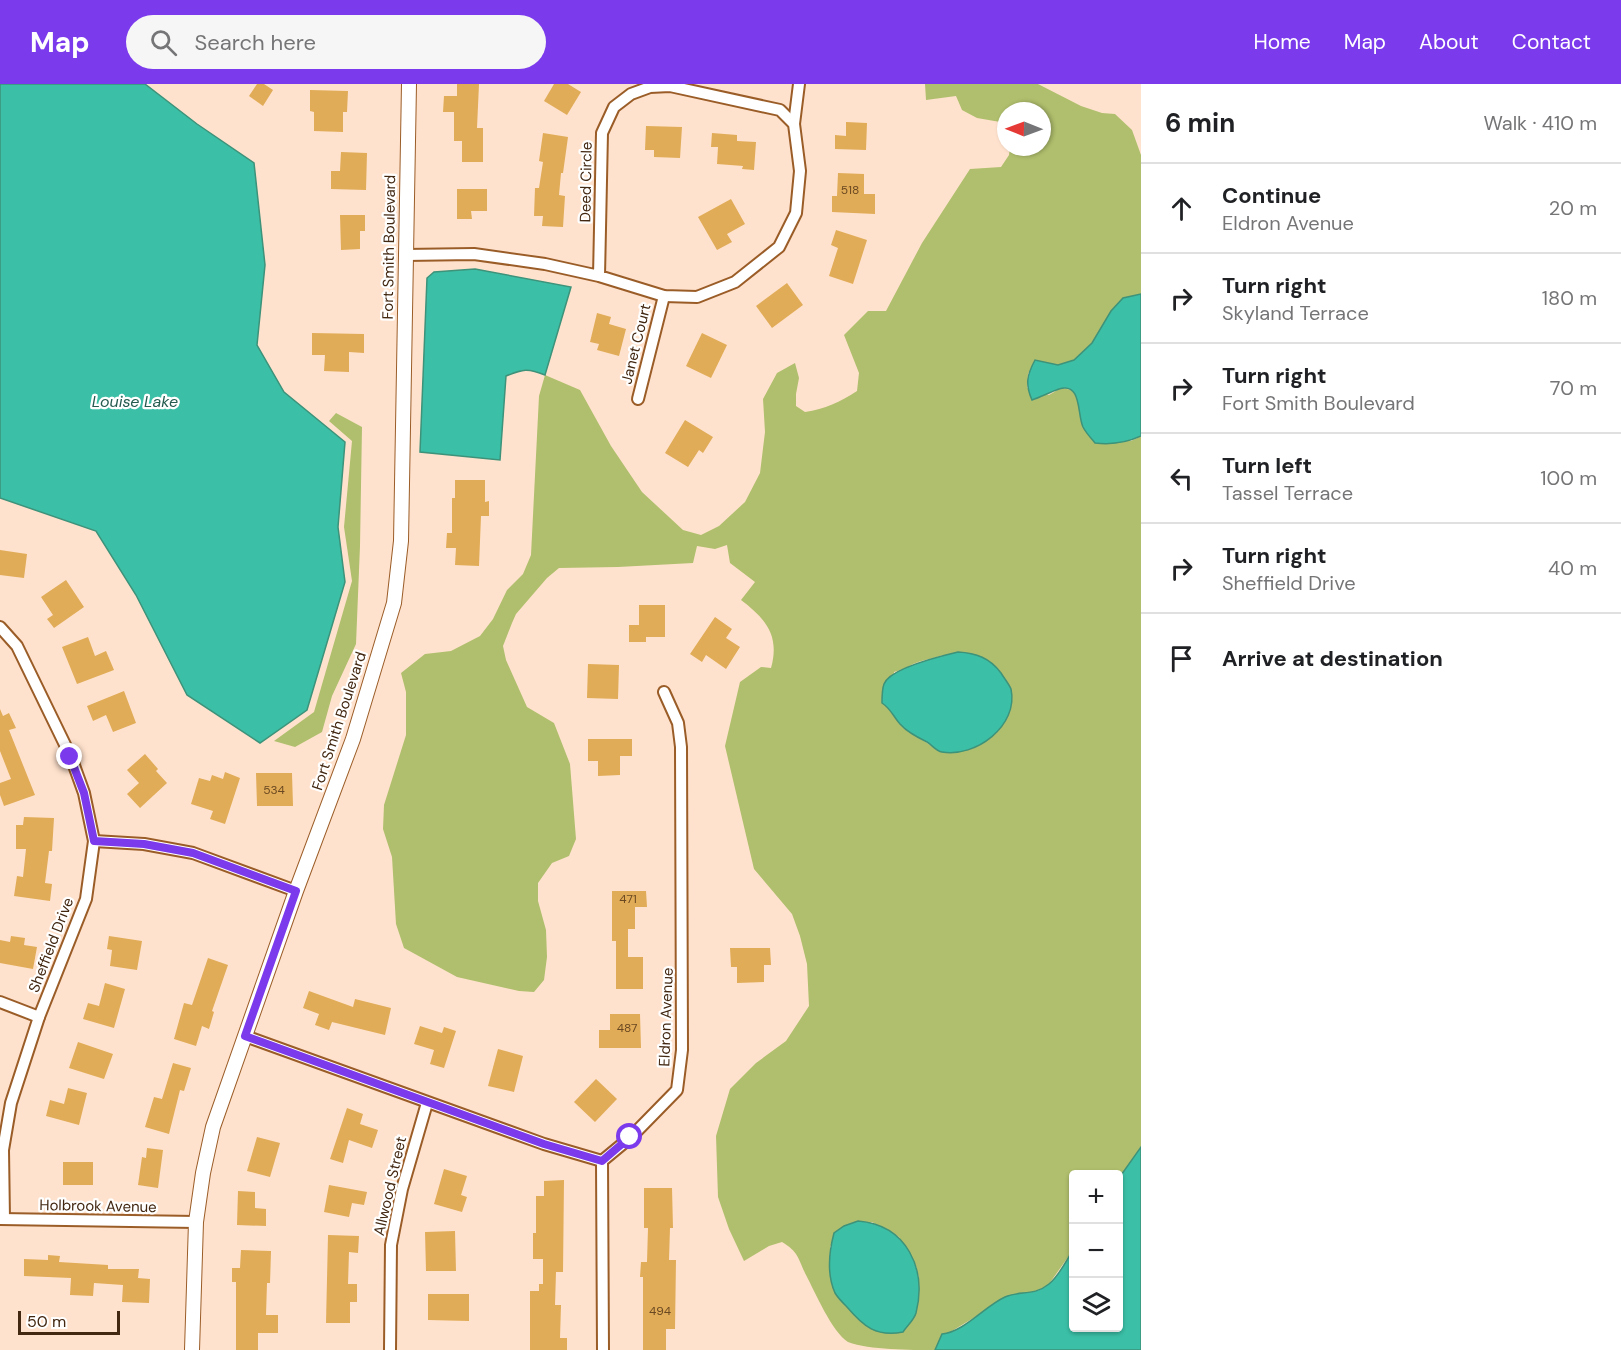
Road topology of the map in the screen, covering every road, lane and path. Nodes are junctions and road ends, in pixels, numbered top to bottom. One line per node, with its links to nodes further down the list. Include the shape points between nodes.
1 (409, 84): 4 (street, Fort Smith Boulevard)
2 (799, 84): 3 (street)
3 (794, 124): 5 (street, Deed Circle, via 780,110 670,86 650,87 631,94 614,107 602,133); 6 (street, via 800,171 796,213 779,247 735,282 697,297)
4 (405, 255): 5 (street, via 474,254); 11 (street, Fort Smith Boulevard, via 401,541 394,603 353,739)
5 (599, 276): 6 (street)
6 (664, 296): 7 (street, Janet Court)
7 (638, 399)
8 (0, 627): 10 (street, Sheffield Drive, via 17,646 70,757 84,793)
9 (664, 692): 16 (street, Eldron Avenue, via 678,723 681,747 682,1050 677,1090)
10 (94, 841): 11 (street, via 144,844 193,853); 13 (street, Sheffield Drive, via 86,899)
11 (296, 891): 14 (street, Fort Smith Boulevard)
12 (0, 1002): 13 (street)
13 (39, 1017): 17 (street, Sheffield Drive, via 11,1103 3,1150)
14 (245, 1036): 15 (street); 18 (street, Fort Smith Boulevard, via 213,1127)
15 (427, 1103): 16 (street); 20 (street, Allwood Street, via 402,1189 391,1245)
16 (602, 1161): 21 (street)
17 (2, 1219): 18 (street, Holbrook Avenue)
18 (196, 1222): 19 (street, Fort Smith Boulevard)
19 (192, 1350)
20 (390, 1350)
21 (603, 1350)

